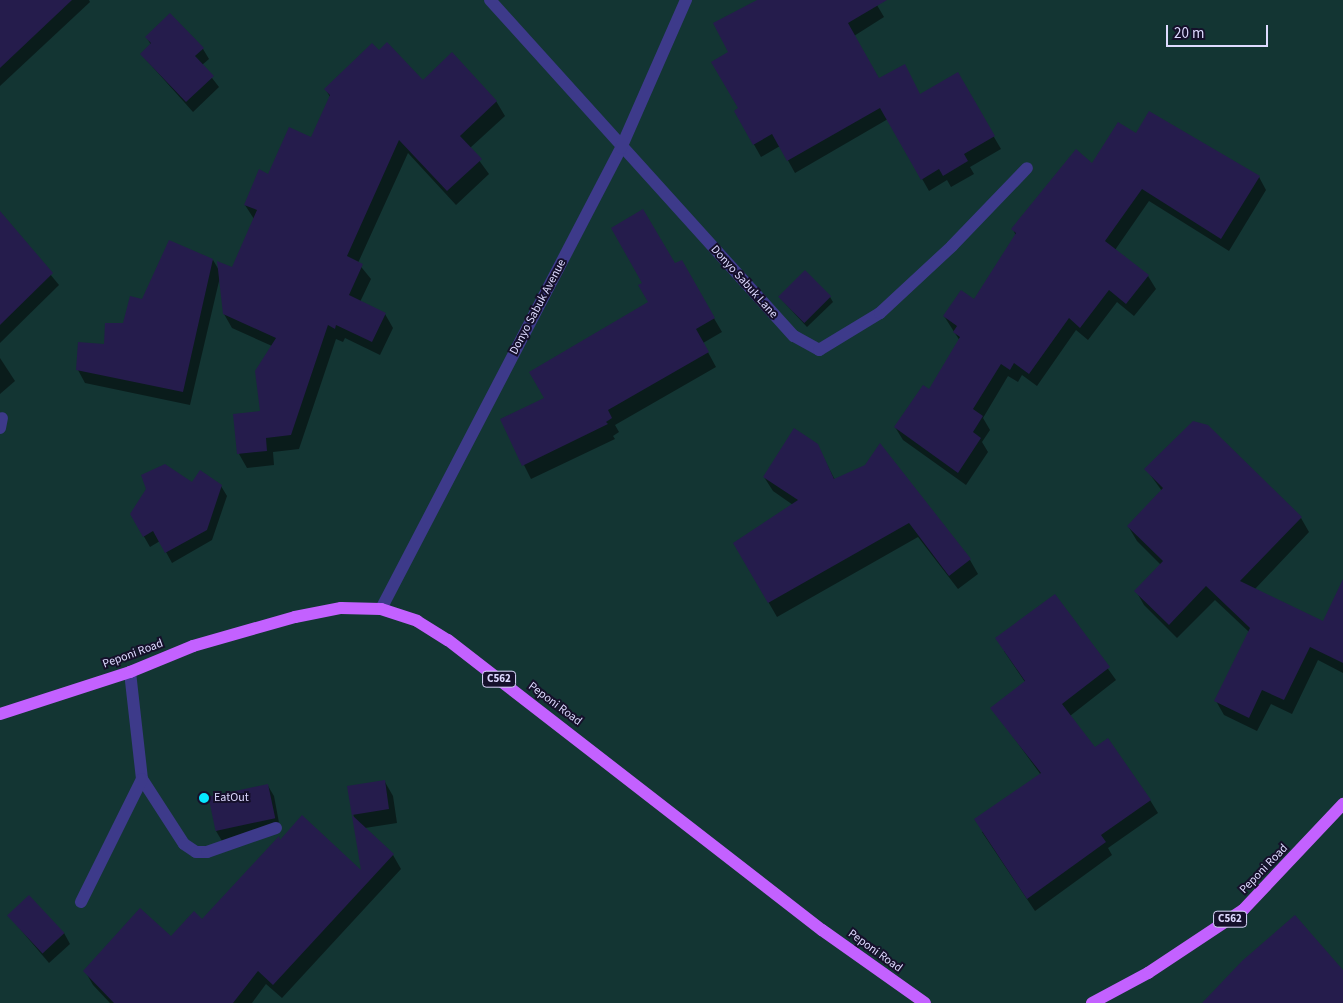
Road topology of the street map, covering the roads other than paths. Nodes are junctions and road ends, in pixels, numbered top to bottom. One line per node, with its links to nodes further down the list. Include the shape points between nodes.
1 (490, 0): 3 (street, Donyo Sabuk Lane)
2 (686, 0): 3 (street, Donyo Sabuk Avenue)
3 (621, 148): 4 (street, Donyo Sabuk Lane, via 794,336 819,350 880,313 952,246); 5 (street, Donyo Sabuk Avenue)
4 (1027, 168)
5 (381, 609): 6 (main road, Peponi Road / C562, via 341,608 295,617 193,646); 12 (main road, Peponi Road / C562, via 417,621 448,640 822,930)
6 (130, 672): 7 (main road, Peponi Road / C562); 8 (street)
7 (0, 714)
8 (142, 779): 10 (street, via 184,844 196,852 207,852); 11 (street)
9 (1343, 804): 13 (main road, Peponi Road / C562, via 1243,910 1148,973)
10 (276, 828)
11 (81, 902)
12 (925, 1003)
13 (1092, 1003)

